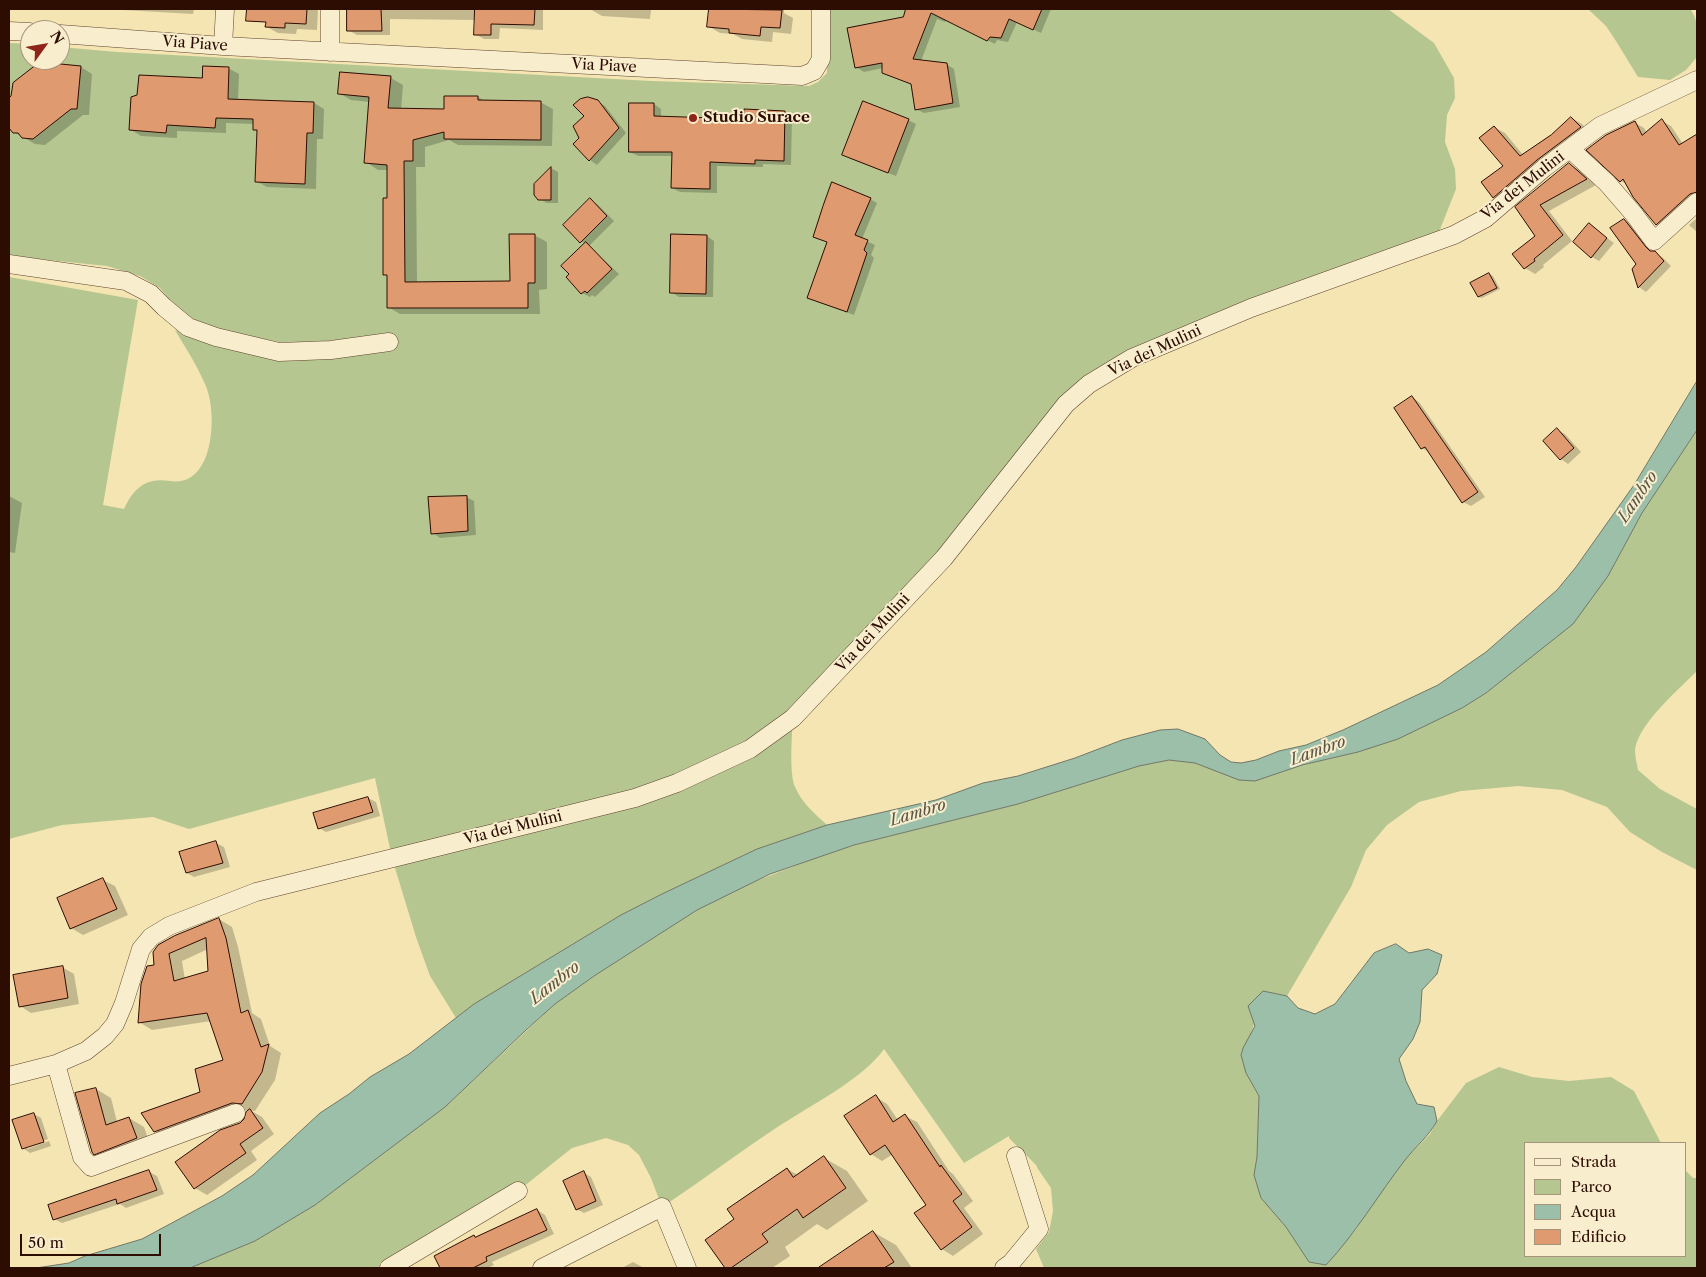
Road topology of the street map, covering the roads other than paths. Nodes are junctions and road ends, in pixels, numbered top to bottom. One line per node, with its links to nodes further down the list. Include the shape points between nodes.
1 (225, 9): 5 (street)
2 (330, 9): 6 (street)
3 (821, 9): 6 (street, Via Piave, via 821,59 814,71 802,76)
4 (70, 35): 5 (street, Via Piave)
5 (223, 46): 6 (street, Via Piave)
6 (330, 52)
7 (1697, 80): 8 (street, Via dei Mulini, via 1600,126)
8 (1570, 149): 9 (street, via 1607,183 1654,241); 12 (street, Via dei Mulini, via 1486,218 1454,235 1251,308 1132,358 1089,384 1066,404 932,572 793,718 750,749 677,783 635,798 256,892 169,926 151,937 141,949 115,1024 86,1050)
9 (1697, 202)
10 (9, 264): 11 (street, via 126,281 152,294 188,327 279,352 332,350)
11 (389, 342)
12 (56, 1064): 13 (street, Via dei Mulini); 14 (street, via 82,1157 91,1167)
13 (9, 1076)
14 (236, 1113)
15 (1016, 1156): 20 (street, via 1040,1230)
16 (518, 1191): 17 (street)
17 (389, 1268)
18 (542, 1268): 19 (street, via 662,1207)
19 (687, 1268)
20 (1004, 1268)

